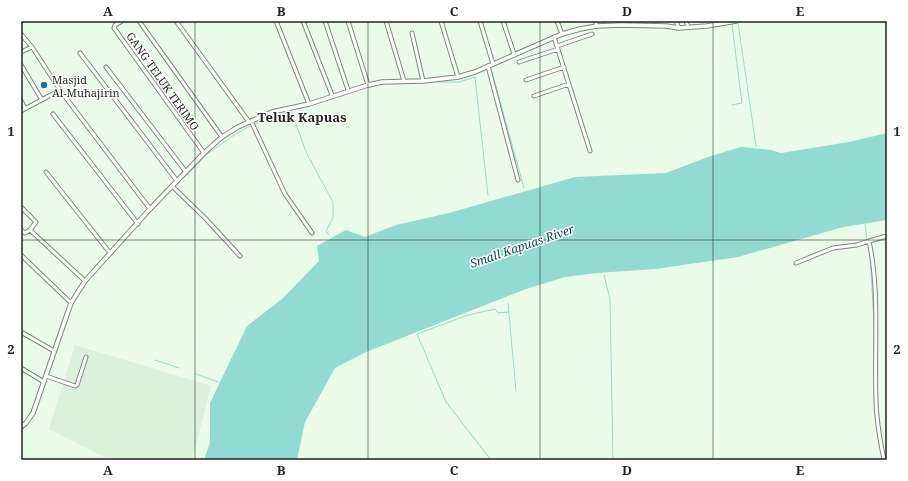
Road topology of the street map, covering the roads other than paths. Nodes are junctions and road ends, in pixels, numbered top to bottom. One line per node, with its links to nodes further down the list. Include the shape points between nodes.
1 (122, 21): 58 (street, GANG TELUK TERIMO, via 114,28)
2 (139, 21): 56 (street)
3 (176, 21): 55 (street)
4 (276, 21): 51 (street)
5 (303, 21): 47 (street)
6 (325, 21): 46 (street)
7 (348, 21): 43 (street)
8 (386, 21): 42 (street)
9 (441, 21): 39 (street)
10 (480, 21): 34 (street)
11 (503, 21): 32 (street)
12 (557, 21): 25 (street)
13 (595, 21): 19 (street)
14 (656, 21): 20 (street)
15 (676, 21): 22 (street)
16 (686, 21): 21 (street)
17 (736, 21): 21 (main road)
18 (621, 23): 19 (main road); 20 (main road)
19 (597, 26): 25 (main road)
20 (658, 26): 22 (main road)
21 (688, 27): 22 (main road)
22 (679, 28)
23 (412, 33): 41 (street)
24 (21, 34): 28 (street)
25 (562, 34): 27 (main road)
26 (592, 34): 29 (street)
27 (554, 37): 29 (street); 32 (main road)
28 (32, 47): 30 (street); 45 (street)
29 (558, 48): 33 (street); 37 (street)
30 (21, 52)
31 (80, 53): 62 (street)
32 (514, 54): 34 (main road)
33 (519, 62)
34 (493, 64): 36 (main road)
35 (21, 65): 49 (street)
36 (488, 66): 39 (main road); 61 (street)
37 (564, 67): 40 (street); 44 (street)
38 (106, 68): 60 (street)
39 (458, 77): 41 (main road)
40 (526, 80)
41 (423, 81): 42 (main road)
42 (404, 82): 43 (main road)
43 (368, 84): 46 (main road)
44 (569, 84): 48 (street); 57 (street)
45 (60, 90): 49 (street); 65 (street)
46 (348, 90): 47 (main road)
47 (332, 95): 51 (main road)
48 (534, 96)
49 (42, 100): 52 (street)
50 (21, 101): 52 (street)
51 (309, 104): 55 (main road, via 272,112)
52 (25, 108): 53 (street)
53 (21, 111)
54 (53, 114): 66 (street)
55 (250, 122): 56 (main road); 69 (street, via 285,194)
56 (222, 137): 58 (main road)
57 (590, 151)
58 (204, 153): 60 (main road)
59 (46, 172): 72 (street)
60 (186, 172): 62 (main road)
61 (518, 180)
62 (177, 181): 63 (main road)
63 (172, 186): 65 (main road); 74 (street)
64 (21, 207): 68 (street, via 36,222)
65 (150, 208): 66 (main road)
66 (138, 224): 72 (main road)
67 (21, 230): 68 (street, via 25,233)
68 (30, 230): 76 (street)
69 (312, 233)
70 (887, 236): 71 (street)
71 (869, 241): 75 (street, via 833,248); 85 (street, via 876,313 876,414)
72 (110, 254): 76 (main road)
73 (21, 255): 77 (street)
74 (240, 256)
75 (796, 263)
76 (85, 281): 77 (main road)
77 (71, 303): 79 (main road)
78 (21, 332): 79 (street)
79 (54, 351): 82 (main road)
80 (86, 357): 82 (street, via 75,386)
81 (21, 368): 83 (street)
82 (46, 376): 83 (main road)
83 (44, 382): 84 (main road, via 33,413)
84 (21, 427)
85 (884, 460)

